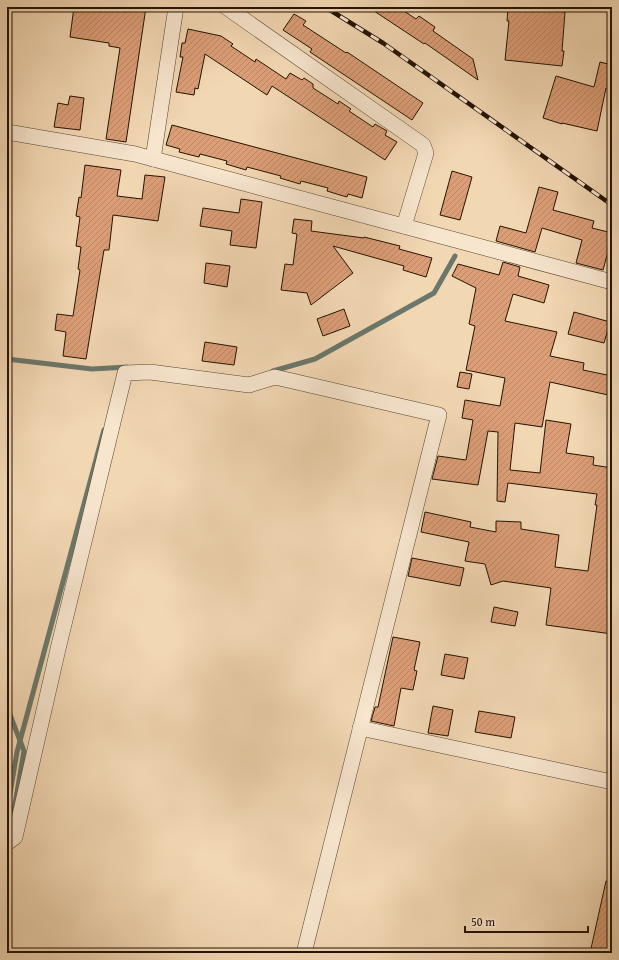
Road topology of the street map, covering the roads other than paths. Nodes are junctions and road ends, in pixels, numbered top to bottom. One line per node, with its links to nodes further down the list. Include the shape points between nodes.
1 (176, 7): 4 (street)
2 (226, 7): 5 (street, via 424,145 426,153)
3 (7, 132): 4 (street)
4 (153, 159): 5 (street)
5 (404, 226): 6 (street)
6 (612, 282)
7 (360, 728): 8 (street); 9 (street, via 439,415 275,377 249,385 150,372 125,373 15,837); 10 (street)
8 (612, 782)
9 (7, 843)
10 (304, 953)

